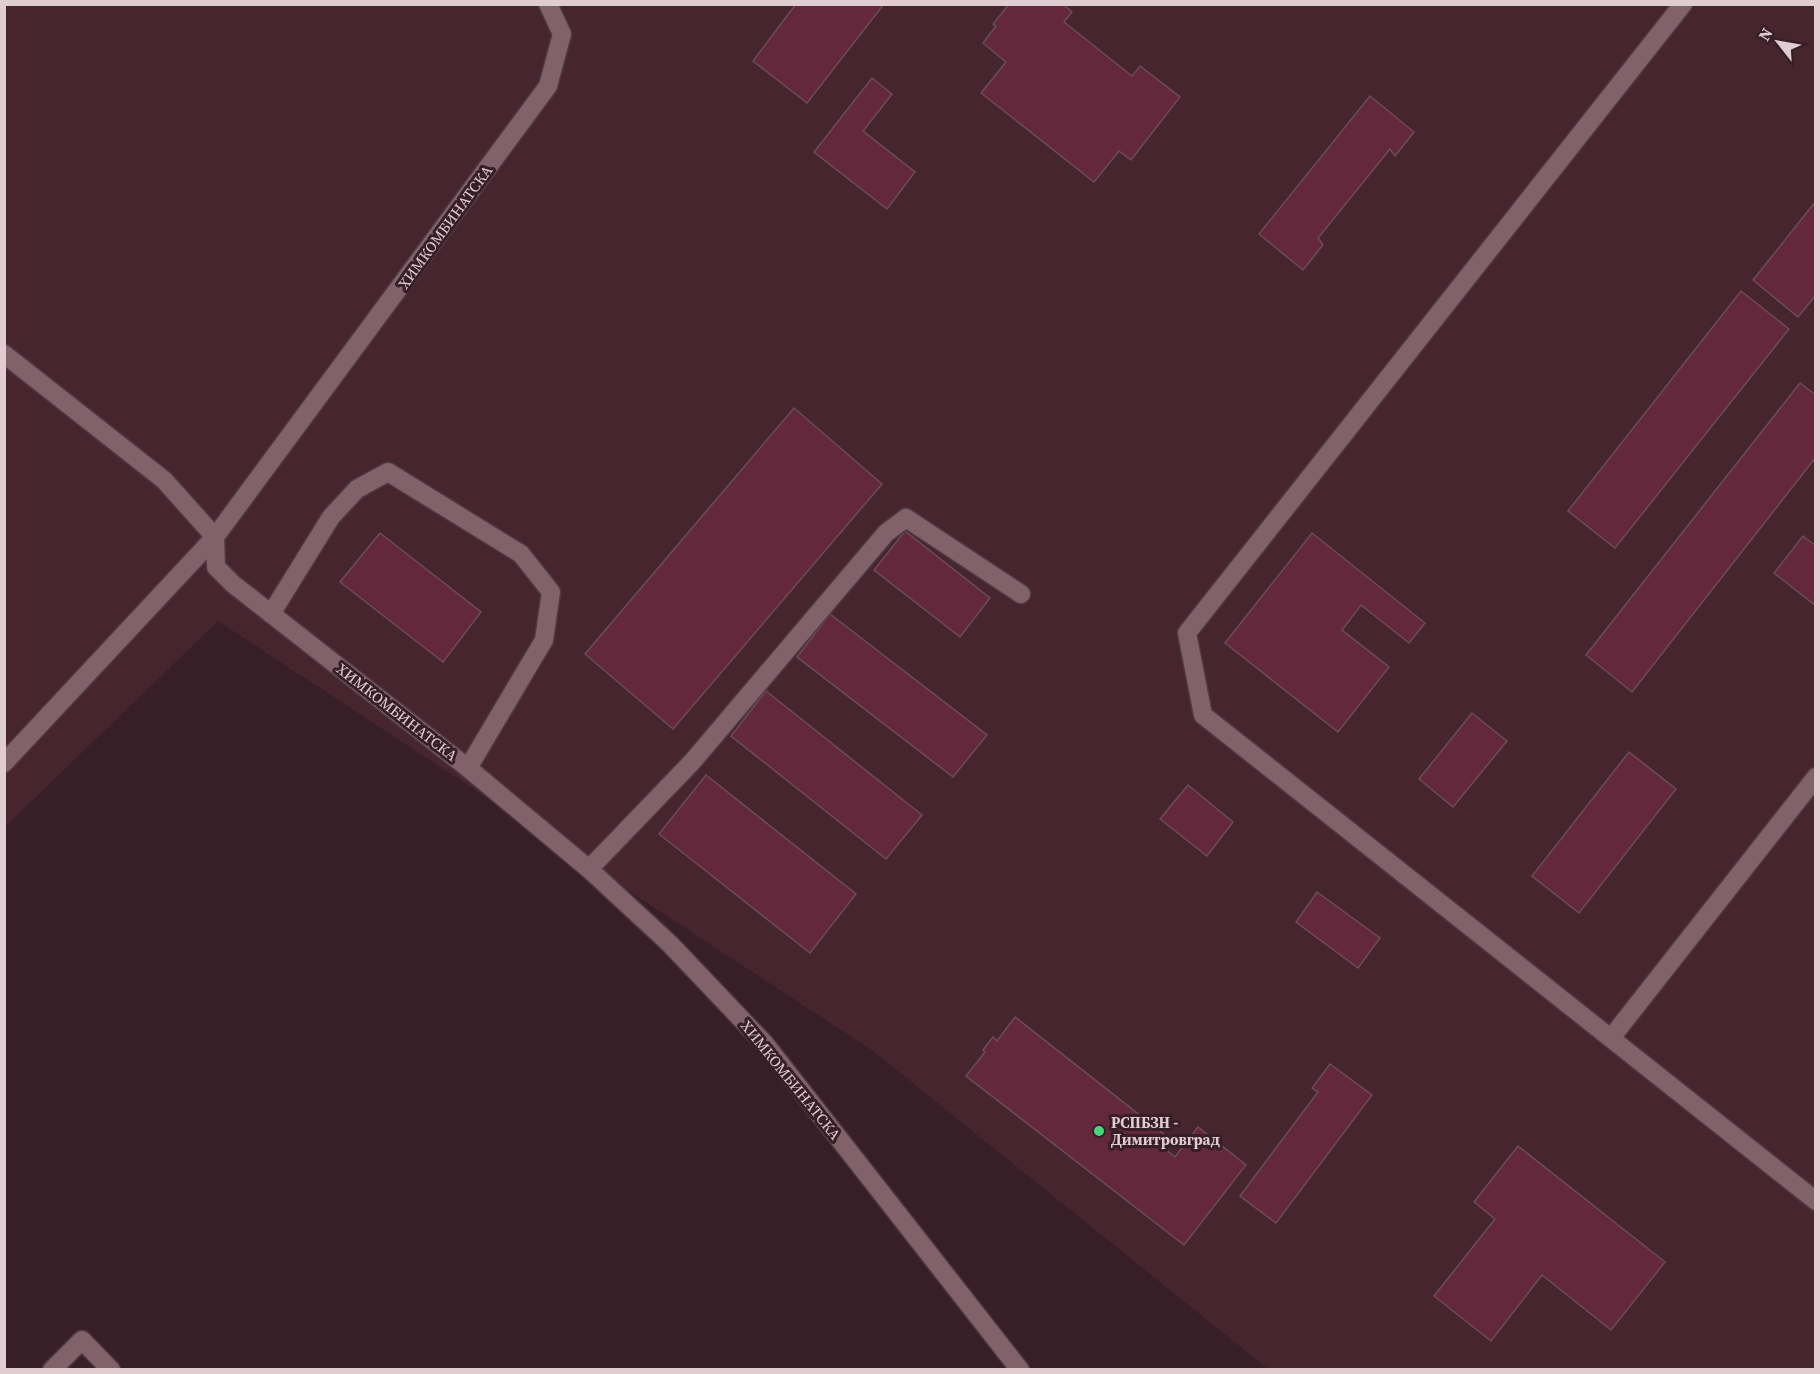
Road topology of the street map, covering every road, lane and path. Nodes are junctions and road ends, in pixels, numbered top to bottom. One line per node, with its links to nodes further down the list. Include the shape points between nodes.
1 (548, 4): 4 (street, ХИМКОМБИНАТСКА, via 562,34 548,86)
2 (1683, 4): 11 (street, via 1187,633 1203,715)
3 (4, 354): 4 (street, via 164,480)
4 (215, 537): 6 (street, ХИМКОМБИНАТСКА, via 216,567); 7 (street)
5 (1021, 594): 10 (street, via 906,518 886,533 692,762)
6 (271, 614): 8 (street, ХИМКОМБИНАТСКА); 8 (street, via 331,517 357,489 388,472 521,554 551,592 544,640)
7 (4, 763)
8 (468, 768): 10 (street, ХИМКОМБИНАТСКА)
9 (1815, 777): 11 (street)
10 (589, 869): 15 (street, ХИМКОМБИНАТСКА, via 670,944 765,1044)
11 (1611, 1038): 12 (street)
12 (1815, 1201)
13 (52, 1370): 14 (street, via 82,1340)
14 (111, 1370)
15 (1020, 1370)

